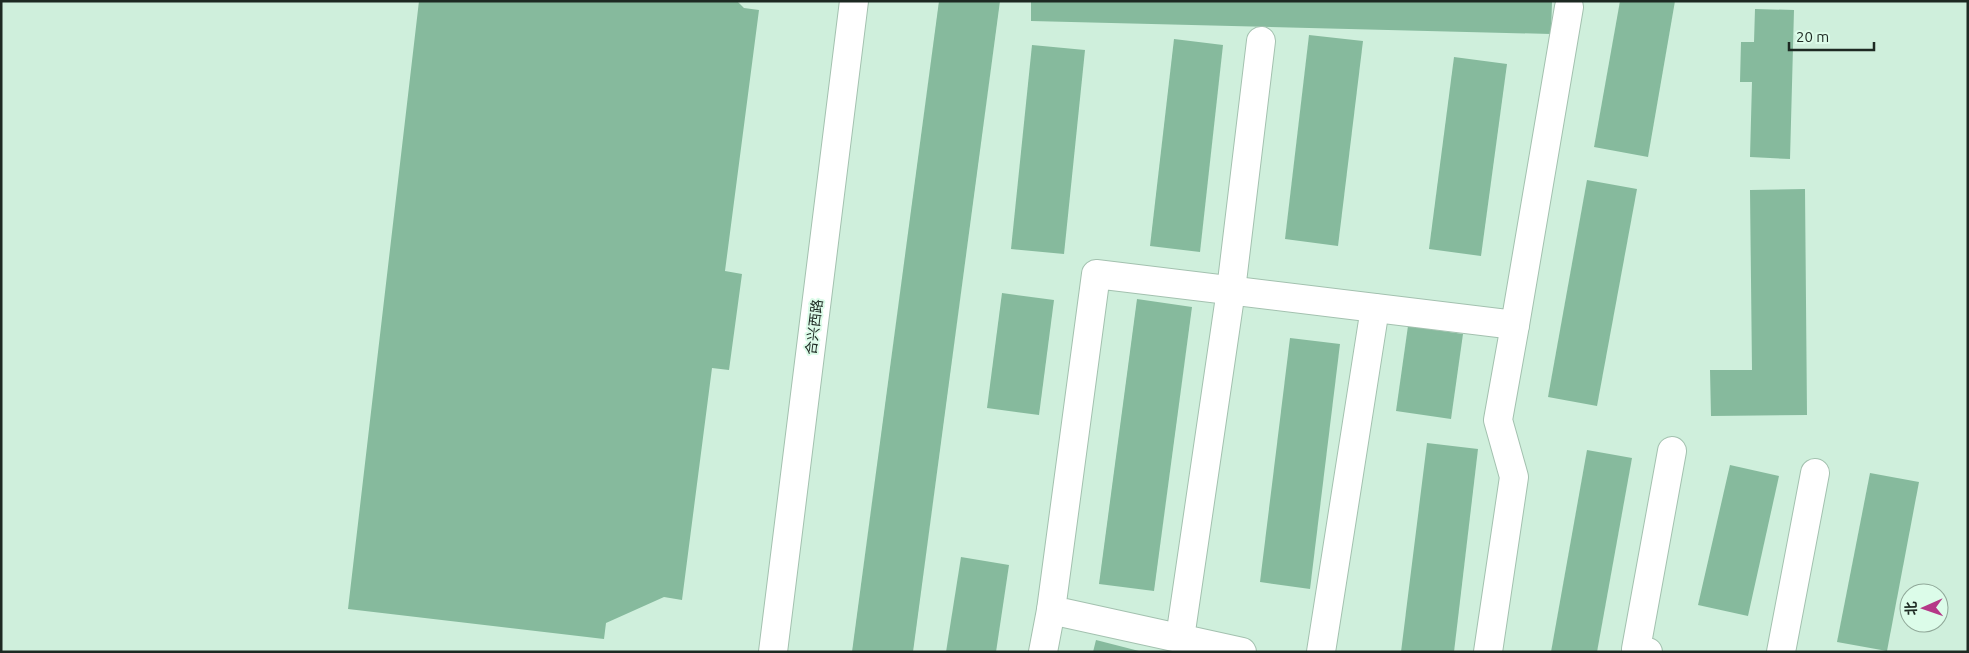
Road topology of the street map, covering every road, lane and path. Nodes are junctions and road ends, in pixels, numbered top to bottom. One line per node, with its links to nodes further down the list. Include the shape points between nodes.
1 (854, 1): 12 (street, 合兴西路)
2 (1569, 7): 6 (street)
3 (1261, 41): 4 (street)
4 (1231, 290): 5 (street); 9 (street, via 1096,274); 10 (street)
5 (1375, 308): 6 (street); 15 (street)
6 (1515, 325): 16 (street, via 1498,420 1514,477)
7 (1672, 451): 11 (street)
8 (1815, 473): 17 (street)
9 (1052, 610): 10 (street); 13 (street)
10 (1180, 638): 14 (street)
11 (1640, 651)
12 (773, 652)
13 (1043, 652)
14 (1242, 652)
15 (1321, 652)
16 (1488, 652)
17 (1781, 652)

